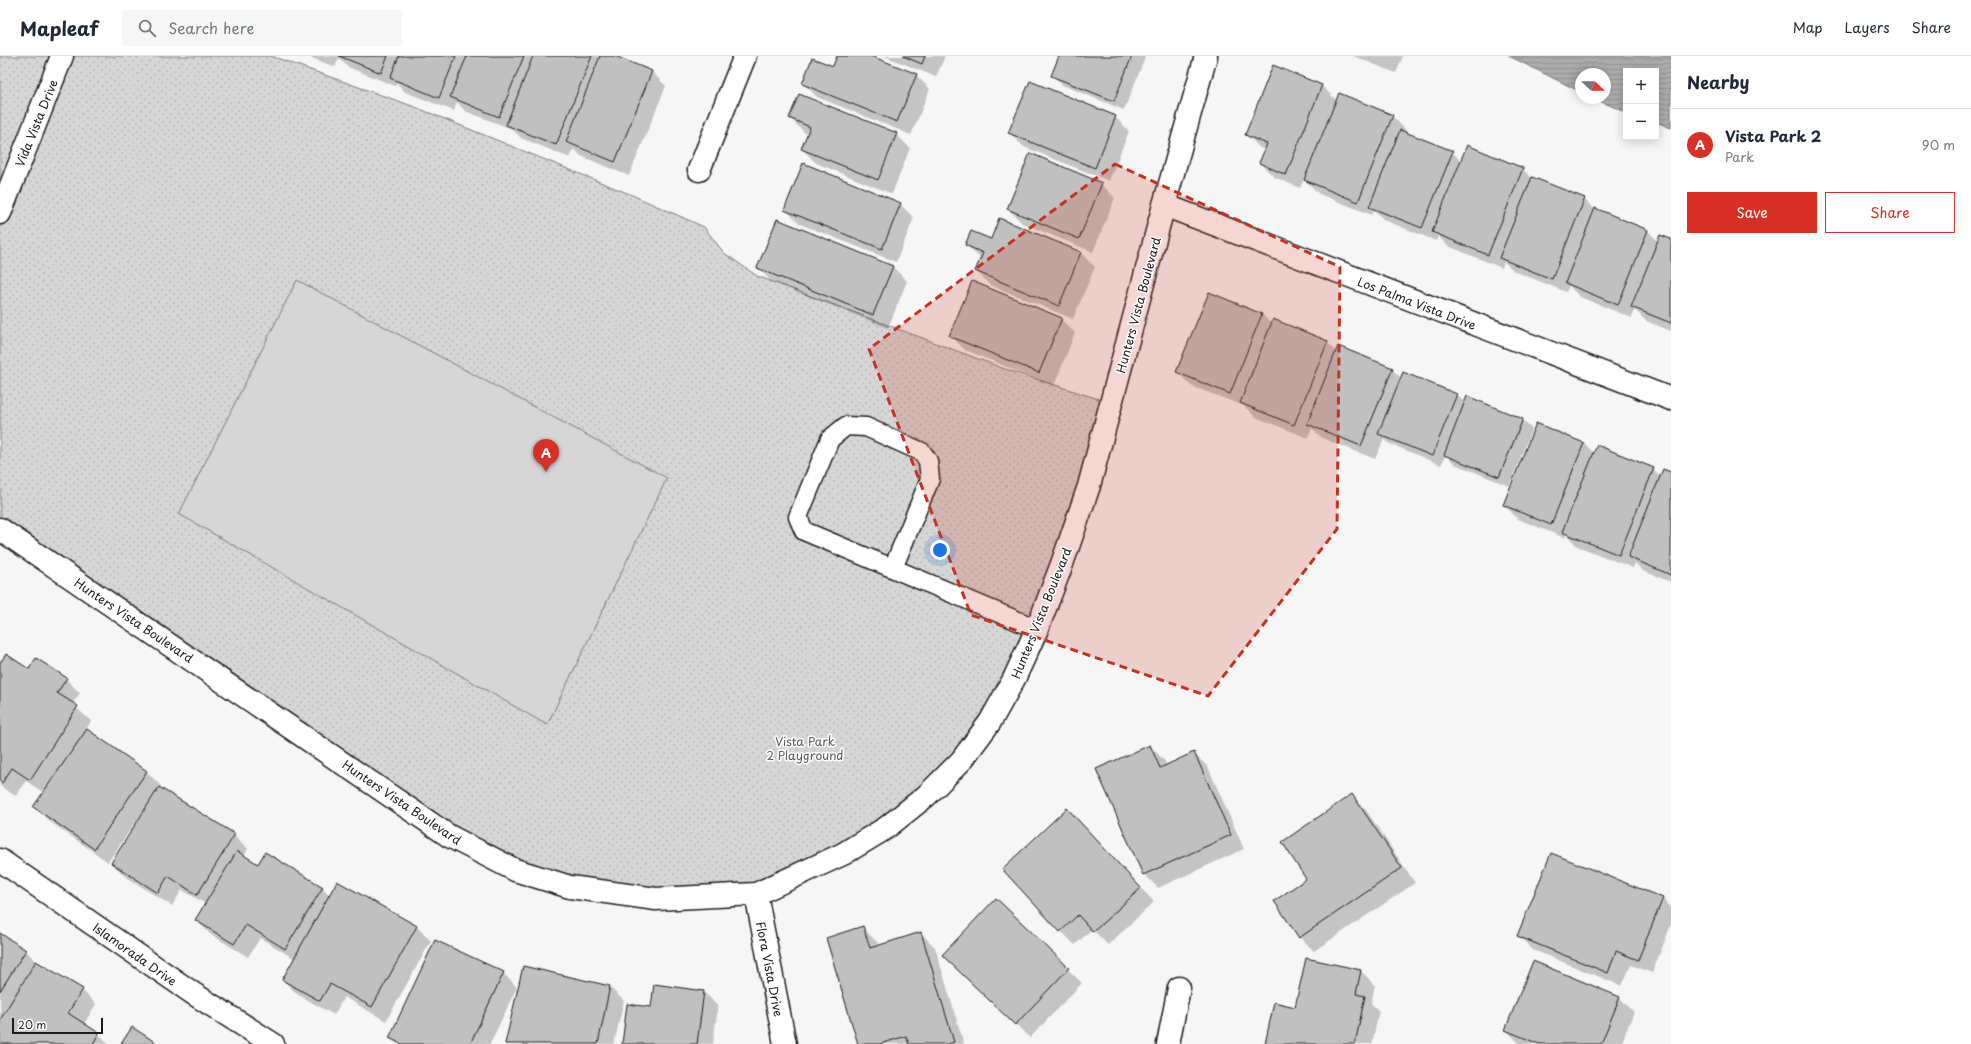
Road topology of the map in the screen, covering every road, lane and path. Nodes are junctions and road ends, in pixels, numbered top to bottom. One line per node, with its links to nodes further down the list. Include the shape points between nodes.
1 (62, 56): 6 (street, Vida Vista Drive)
2 (745, 56): 4 (street)
3 (1206, 56): 5 (street, Hunters Vista Boulevard)
4 (700, 170)
5 (1164, 205): 7 (street, Los Palma Vista Drive); 10 (street, Hunters Vista Boulevard, via 1086,493)
6 (0, 213)
7 (1671, 399)
8 (0, 529): 12 (street, Hunters Vista Boulevard, via 449,836 515,870 570,887 656,899)
9 (893, 568): 9 (lane, via 804,530 798,517 830,439 846,426 866,427 922,452 928,461 930,479); 10 (lane)
10 (1037, 629): 12 (street, Hunters Vista Boulevard, via 1014,679 990,722 961,761 931,792 886,828 843,854)
11 (0, 860): 14 (street, Islamorada Drive, via 194,994)
12 (756, 894): 15 (street, Flora Vista Drive)
13 (1179, 988): 16 (street)
14 (273, 1044)
15 (785, 1044)
16 (1168, 1044)

